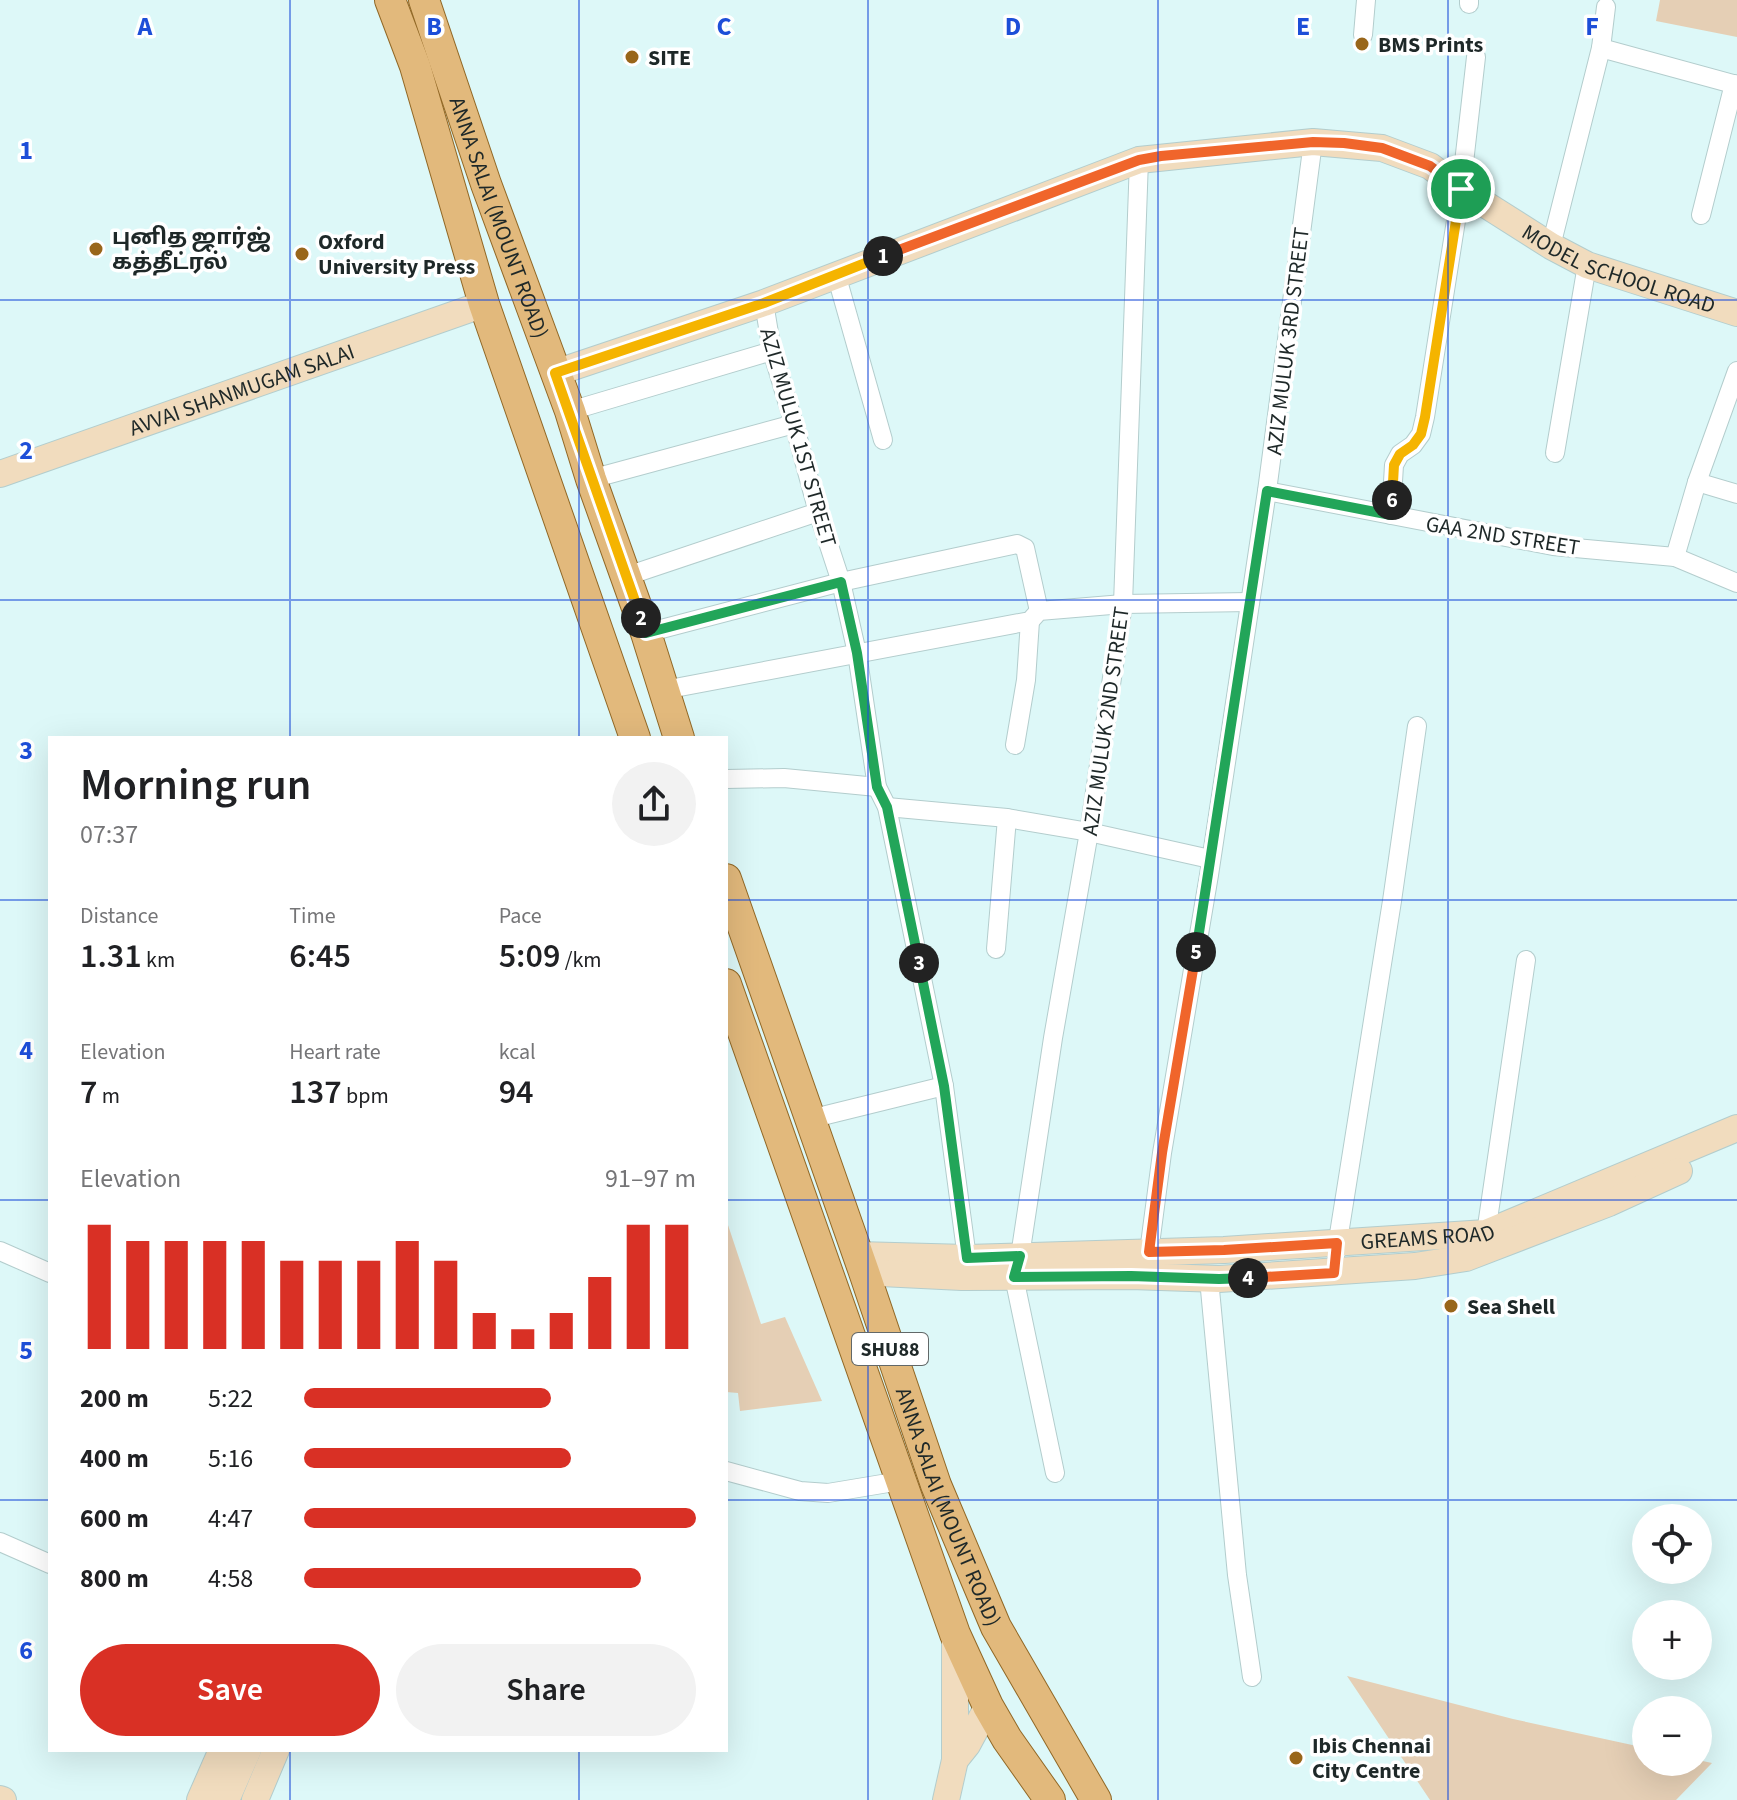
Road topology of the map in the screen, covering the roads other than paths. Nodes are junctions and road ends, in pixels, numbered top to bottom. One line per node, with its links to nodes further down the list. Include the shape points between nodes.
1 (369, 0): 9 (main road, via 388,51)
2 (390, 0): 9 (main road, ANNA SALAI (MOUNT ROAD))
3 (424, 0): 6 (main road, ANNA SALAI (MOUNT ROAD))
4 (1366, 0): 7 (street)
5 (1606, 7): 8 (street)
6 (436, 14): 24 (main road, ANNA SALAI (MOUNT ROAD), via 447,24 445,59)
7 (1363, 35)
8 (1601, 48): 11 (street); 16 (street)
9 (410, 53): 20 (main road, ANNA SALAI (MOUNT ROAD))
10 (1476, 57): 14 (street)
11 (1736, 84): 15 (street)
12 (1313, 142): 13 (street, MODEL SCHOOL ROAD); 14 (street, MODEL SCHOOL ROAD, via 1382,148 1430,166); 32 (street, AZIZ MULUK 3RD STREET)
13 (1139, 160): 18 (street, MODEL SCHOOL ROAD); 41 (street, AZIZ MULUK 2ND STREET)
14 (1461, 189): 16 (street, MODEL SCHOOL ROAD); 35 (street, via 1425,417 1421,434 1394,465)
15 (1701, 215)
16 (1551, 246): 17 (street, MODEL SCHOOL ROAD)
17 (1587, 265): 21 (street, MODEL SCHOOL ROAD); 28 (street)
18 (836, 274): 19 (street, MODEL SCHOOL ROAD); 27 (street)
19 (764, 303): 22 (street, AZIZ MULUK 1ST STREET); 24 (street, MODEL SCHOOL ROAD)
20 (484, 304): 29 (street, AVVAI SHANMUGAM SALAI); 47 (main road, ANNA SALAI (MOUNT ROAD))
21 (1737, 313)
22 (772, 351): 25 (street); 26 (street, AZIZ MULUK 1ST STREET)
23 (1737, 371): 31 (street)
24 (555, 373): 25 (main road, ANNA SALAI (MOUNT ROAD))
25 (570, 411): 30 (main road, ANNA SALAI (MOUNT ROAD))
26 (794, 424): 30 (street); 34 (street, AZIZ MULUK 1ST STREET)
27 (883, 440)
28 (1555, 453)
29 (0, 474)
30 (591, 479): 37 (main road, ANNA SALAI (MOUNT ROAD))
31 (1697, 482): 33 (street); 36 (street)
32 (1267, 491): 35 (street, GAA 2ND STREET); 40 (street, AZIZ MULUK 3RD STREET)
33 (1737, 494)
34 (818, 512): 37 (street); 38 (street, AZIZ MULUK 1ST STREET)
35 (1391, 515): 36 (street, GAA 2ND STREET, via 1553,546)
36 (1675, 557): 39 (street, GAA 2ND STREET)
37 (627, 576): 43 (main road, ANNA SALAI (MOUNT ROAD))
38 (841, 582): 42 (street, via 1017,544 1025,548); 43 (street); 44 (street, AZIZ MULUK 1ST STREET)
39 (1737, 583)
40 (1250, 602): 41 (street); 55 (street, AZIZ MULUK 3RD STREET)
41 (1123, 604): 42 (street); 54 (street, AZIZ MULUK 2ND STREET)
42 (1034, 616): 44 (street); 49 (street)
43 (646, 633): 45 (main road, ANNA SALAI (MOUNT ROAD))
44 (857, 653): 45 (street); 51 (street, AZIZ MULUK 1ST STREET)
45 (664, 690): 48 (main road, ANNA SALAI (MOUNT ROAD))
46 (1417, 726): 65 (street)
47 (634, 736)
48 (678, 736)
49 (1015, 745)
50 (728, 779): 51 (street)
51 (877, 787): 52 (street, AZIZ MULUK 1ST STREET)
52 (887, 807): 53 (street); 60 (street, AZIZ MULUK 1ST STREET)
53 (1007, 818): 54 (street); 57 (street)
54 (1089, 832): 55 (street); 70 (street, AZIZ MULUK 2ND STREET)
55 (1210, 859): 67 (street, AZIZ MULUK 3RD STREET)
56 (728, 885): 61 (main road, ANNA SALAI (MOUNT ROAD) / SHU88)
57 (996, 949)
58 (1526, 960): 64 (street)
59 (728, 990): 76 (main road, ANNA SALAI (MOUNT ROAD) / SHU88)
60 (944, 1086): 61 (street); 68 (street, AZIZ MULUK 1ST STREET)
61 (810, 1119): 69 (main road, ANNA SALAI (MOUNT ROAD) / SHU88)
62 (1737, 1128): 64 (street, GREAMS ROAD)
63 (1737, 1145): 72 (street, GREAMS ROAD, via 1609,1203 1466,1258)
64 (1486, 1233): 65 (street, GREAMS ROAD)
65 (1337, 1243): 67 (street, GREAMS ROAD); 72 (street)
66 (0, 1251): 71 (street)
67 (1149, 1252): 70 (street, GREAMS ROAD)
68 (967, 1258): 69 (street, GREAMS ROAD); 70 (street, GREAMS ROAD)
69 (861, 1264): 70 (street, GREAMS ROAD, via 962,1277); 82 (main road, ANNA SALAI (MOUNT ROAD) / SHU88, via 936,1485 996,1627)
70 (1017, 1266): 73 (street, GREAMS ROAD); 75 (street)
71 (48, 1272)
72 (1334, 1273): 73 (street, GREAMS ROAD)
73 (1209, 1279): 80 (street)
74 (728, 1472): 76 (street, via 828,1493)
75 (1055, 1473)
76 (900, 1481): 79 (main road, ANNA SALAI (MOUNT ROAD) / SHU88)
77 (0, 1542): 78 (street)
78 (48, 1563)
79 (955, 1634): 81 (main road, ANNA SALAI (MOUNT ROAD) / SHU88); 87 (street)
80 (1252, 1677)
81 (988, 1706): 83 (main road, ANNA SALAI (MOUNT ROAD) / SHU88); 87 (street)
82 (1047, 1717): 83 (main road); 93 (main road, ANNA SALAI (MOUNT ROAD) / SHU88)
83 (1007, 1739): 92 (main road, ANNA SALAI (MOUNT ROAD) / SHU88)
84 (221, 1752): 88 (street)
85 (247, 1752): 89 (street)
86 (275, 1752): 90 (street)
87 (955, 1760): 91 (street)
88 (200, 1800)
89 (226, 1800)
90 (255, 1800)
91 (946, 1800)
92 (1050, 1800)
93 (1096, 1800)

